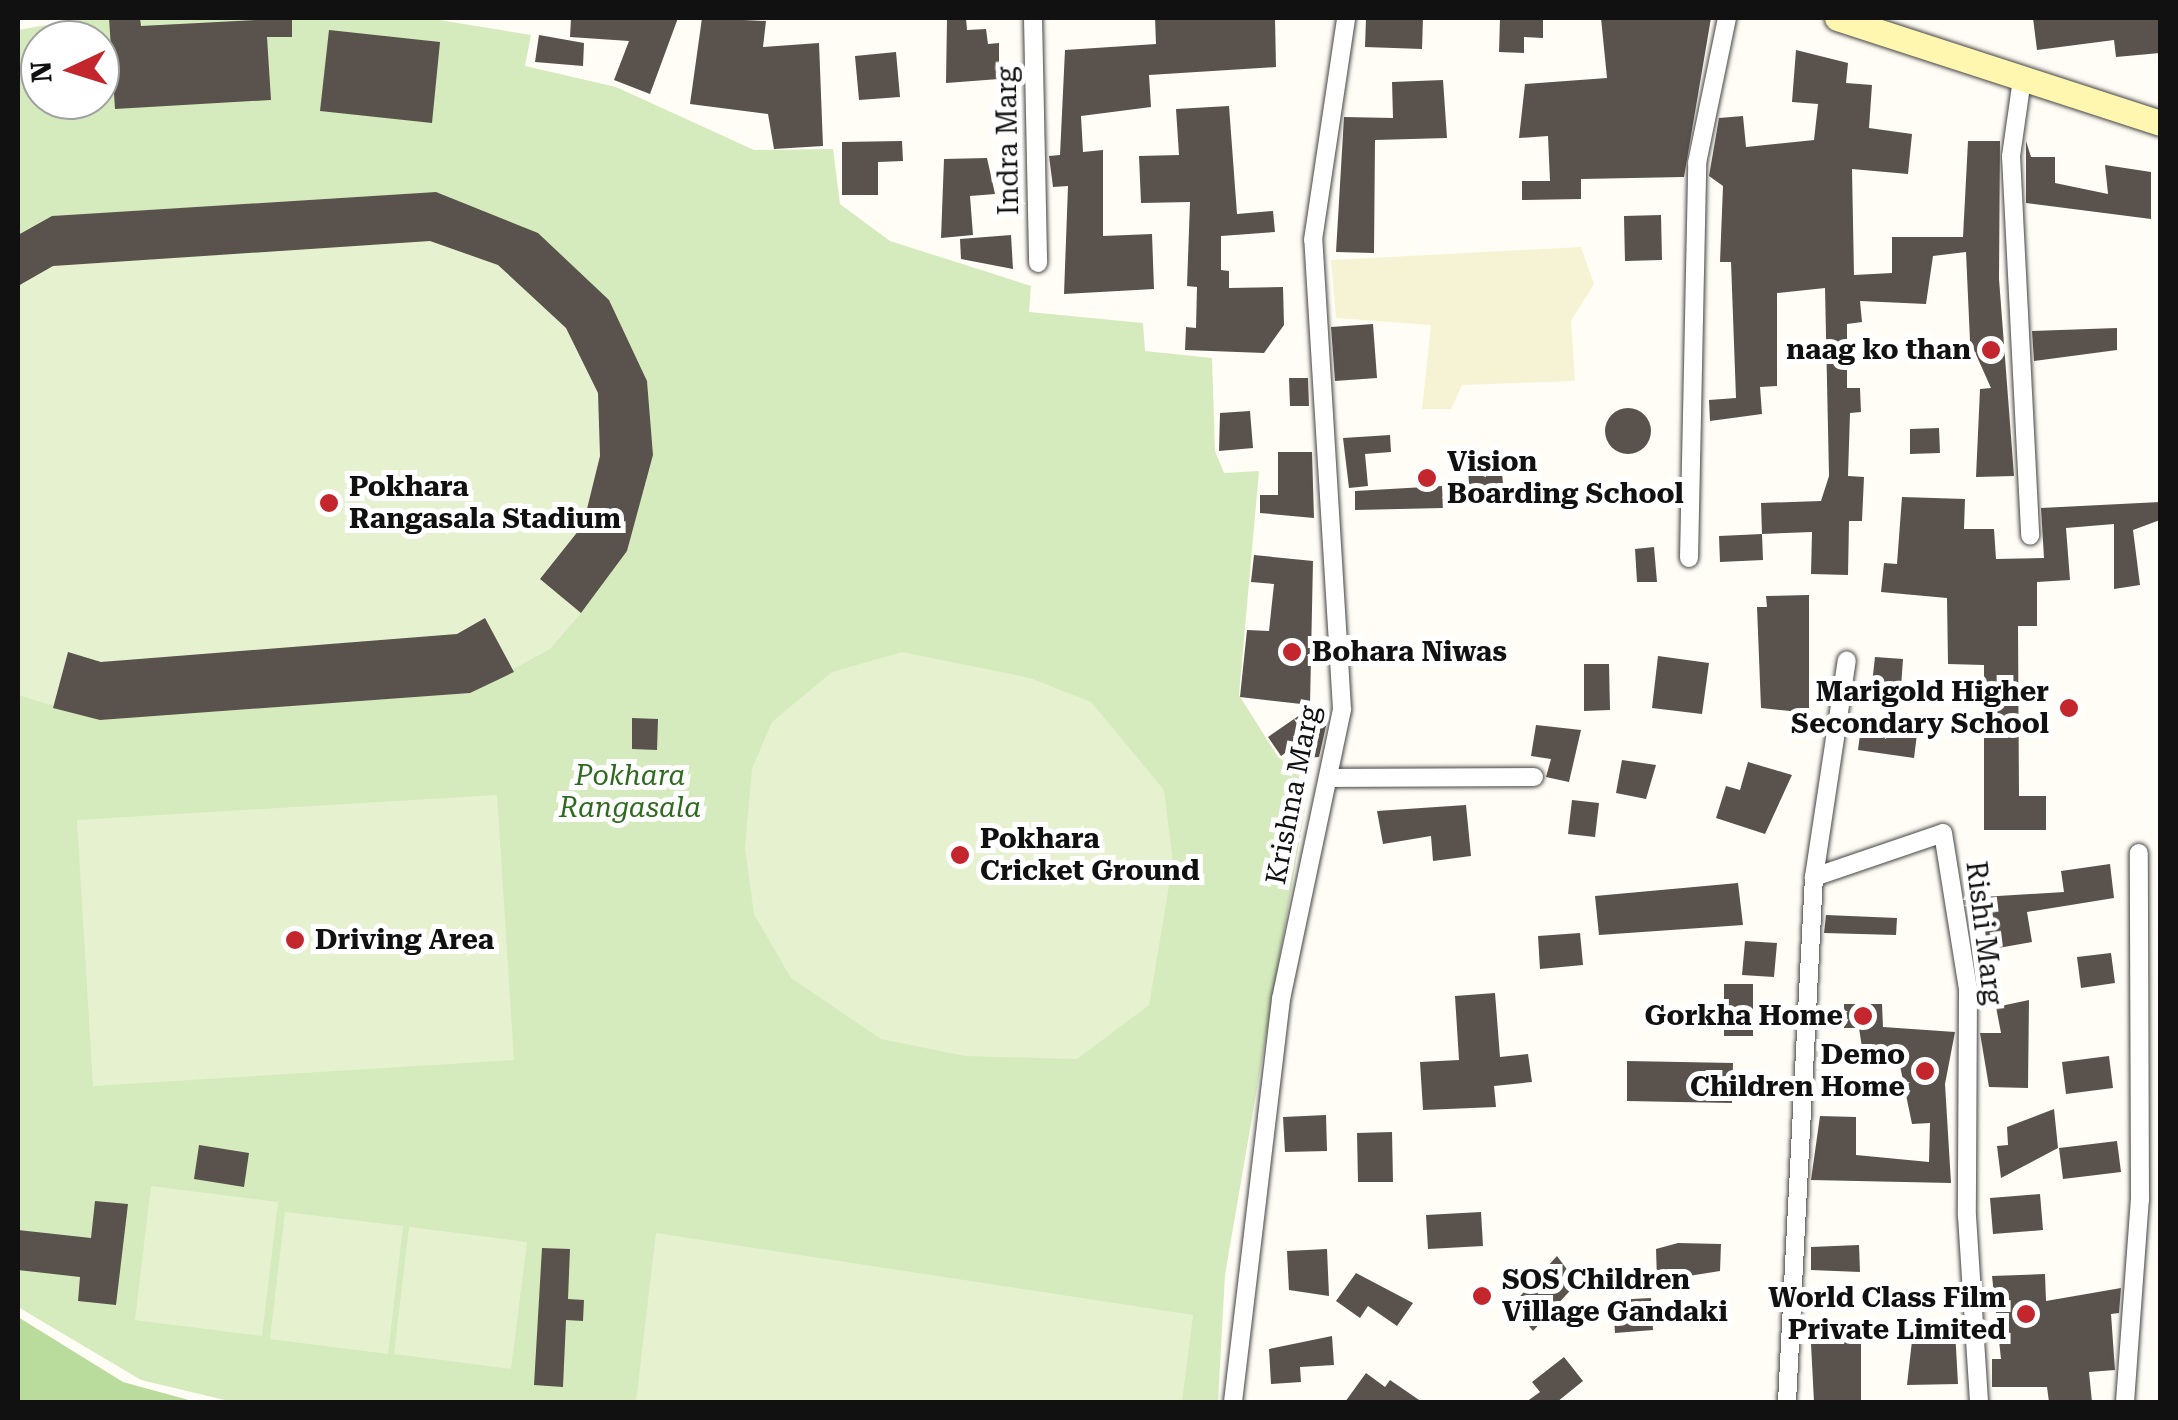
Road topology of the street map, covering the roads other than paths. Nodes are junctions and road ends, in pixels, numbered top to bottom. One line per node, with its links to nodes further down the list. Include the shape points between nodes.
1 (1034, 18): 7 (street, Indra Marg)
2 (1346, 18): 11 (street, Krishna Marg, via 1313,240 1342,709)
3 (1727, 18): 9 (street, via 1698,163)
4 (1837, 18): 5 (main road)
5 (2022, 79): 6 (main road); 8 (street, via 2011,172)
6 (2160, 123)
7 (1038, 263)
8 (2030, 536)
9 (1689, 558)
10 (1847, 660): 14 (street)
11 (1329, 778): 12 (street); 16 (street, Krishna Marg, via 1281,998)
12 (1534, 778)
13 (2140, 853): 15 (street)
14 (1814, 877): 17 (street); 18 (street, Rishi Marg, via 1943,833 1968,989 1966,1216)
15 (2152, 1015): 19 (street)
16 (1233, 1402)
17 (1786, 1402)
18 (1979, 1402)
19 (2125, 1402)

